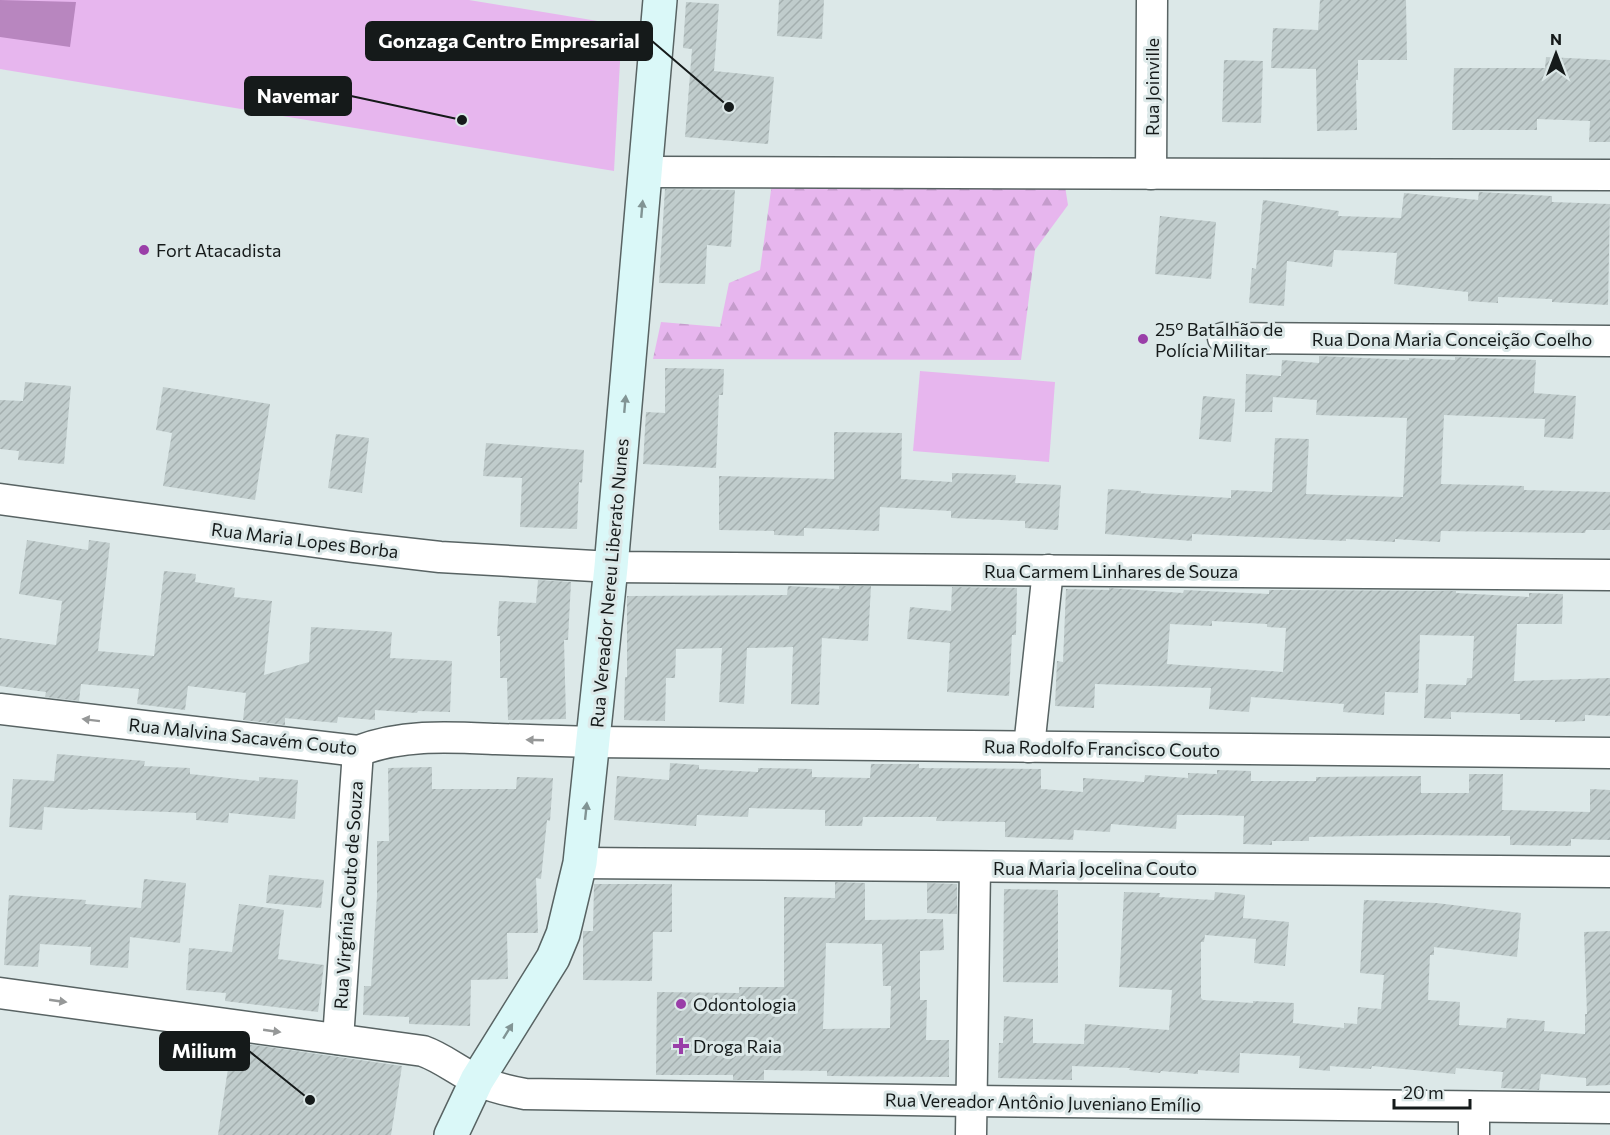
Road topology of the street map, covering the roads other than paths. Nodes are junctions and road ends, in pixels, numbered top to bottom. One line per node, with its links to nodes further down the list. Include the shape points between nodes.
1 (660, 0): 3 (main road, Rua Vereador Nereu Liberato Nunes)
2 (1152, 0): 4 (street, Rua Joinville)
3 (645, 172): 4 (street); 9 (main road, Rua Vereador Nereu Liberato Nunes, one-way to 3)
4 (1151, 174): 5 (street)
5 (1610, 175)
6 (1223, 338): 7 (street, Rua Dona Maria Conceição Coelho)
7 (1610, 340)
8 (0, 499): 9 (street, Rua Maria Lopes Borba, via 364,548)
9 (611, 567): 10 (street, Rua Carmem Linhares de Souza); 13 (main road, Rua Vereador Nereu Liberato Nunes)
10 (1048, 570): 11 (street, Rua Carmem Linhares de Souza); 14 (street)
11 (1610, 575)
12 (0, 709): 15 (street, Rua Malvina Sacavém Couto, one-way to 12)
13 (593, 742): 14 (street, Rua Rodolfo Francisco Couto); 15 (street, Rua Malvina Sacavém Couto, one-way to 15, via 402,739); 17 (main road, Rua Vereador Nereu Liberato Nunes, one-way to 13)
14 (1029, 747): 16 (street, Rua Rodolfo Francisco Couto)
15 (358, 751): 21 (street, Rua Virgínia Couto de Souza)
16 (1610, 753)
17 (580, 863): 18 (street, Rua Maria Jocelina Couto); 22 (main road, Rua Vereador Nereu Liberato Nunes, one-way to 17, via 554,958)
18 (975, 867): 19 (street, Rua Maria Jocelina Couto); 23 (street)
19 (1610, 872)
20 (0, 993): 21 (street, Rua Vereador Antônio Juveniano Emílio, one-way to 21)
21 (338, 1040): 22 (street, Rua Vereador Antônio Juveniano Emílio, via 423,1051)
22 (477, 1080): 23 (street, Rua Vereador Antônio Juveniano Emílio, via 525,1094); 26 (main road, Rua Vereador Nereu Liberato Nunes)
23 (971, 1101): 25 (street, Rua Vereador Antônio Juveniano Emílio); 27 (street)
24 (1610, 1108): 25 (street, Rua Vereador Antônio Juveniano Emílio)
25 (1474, 1121)
26 (451, 1135)
27 (971, 1135)

